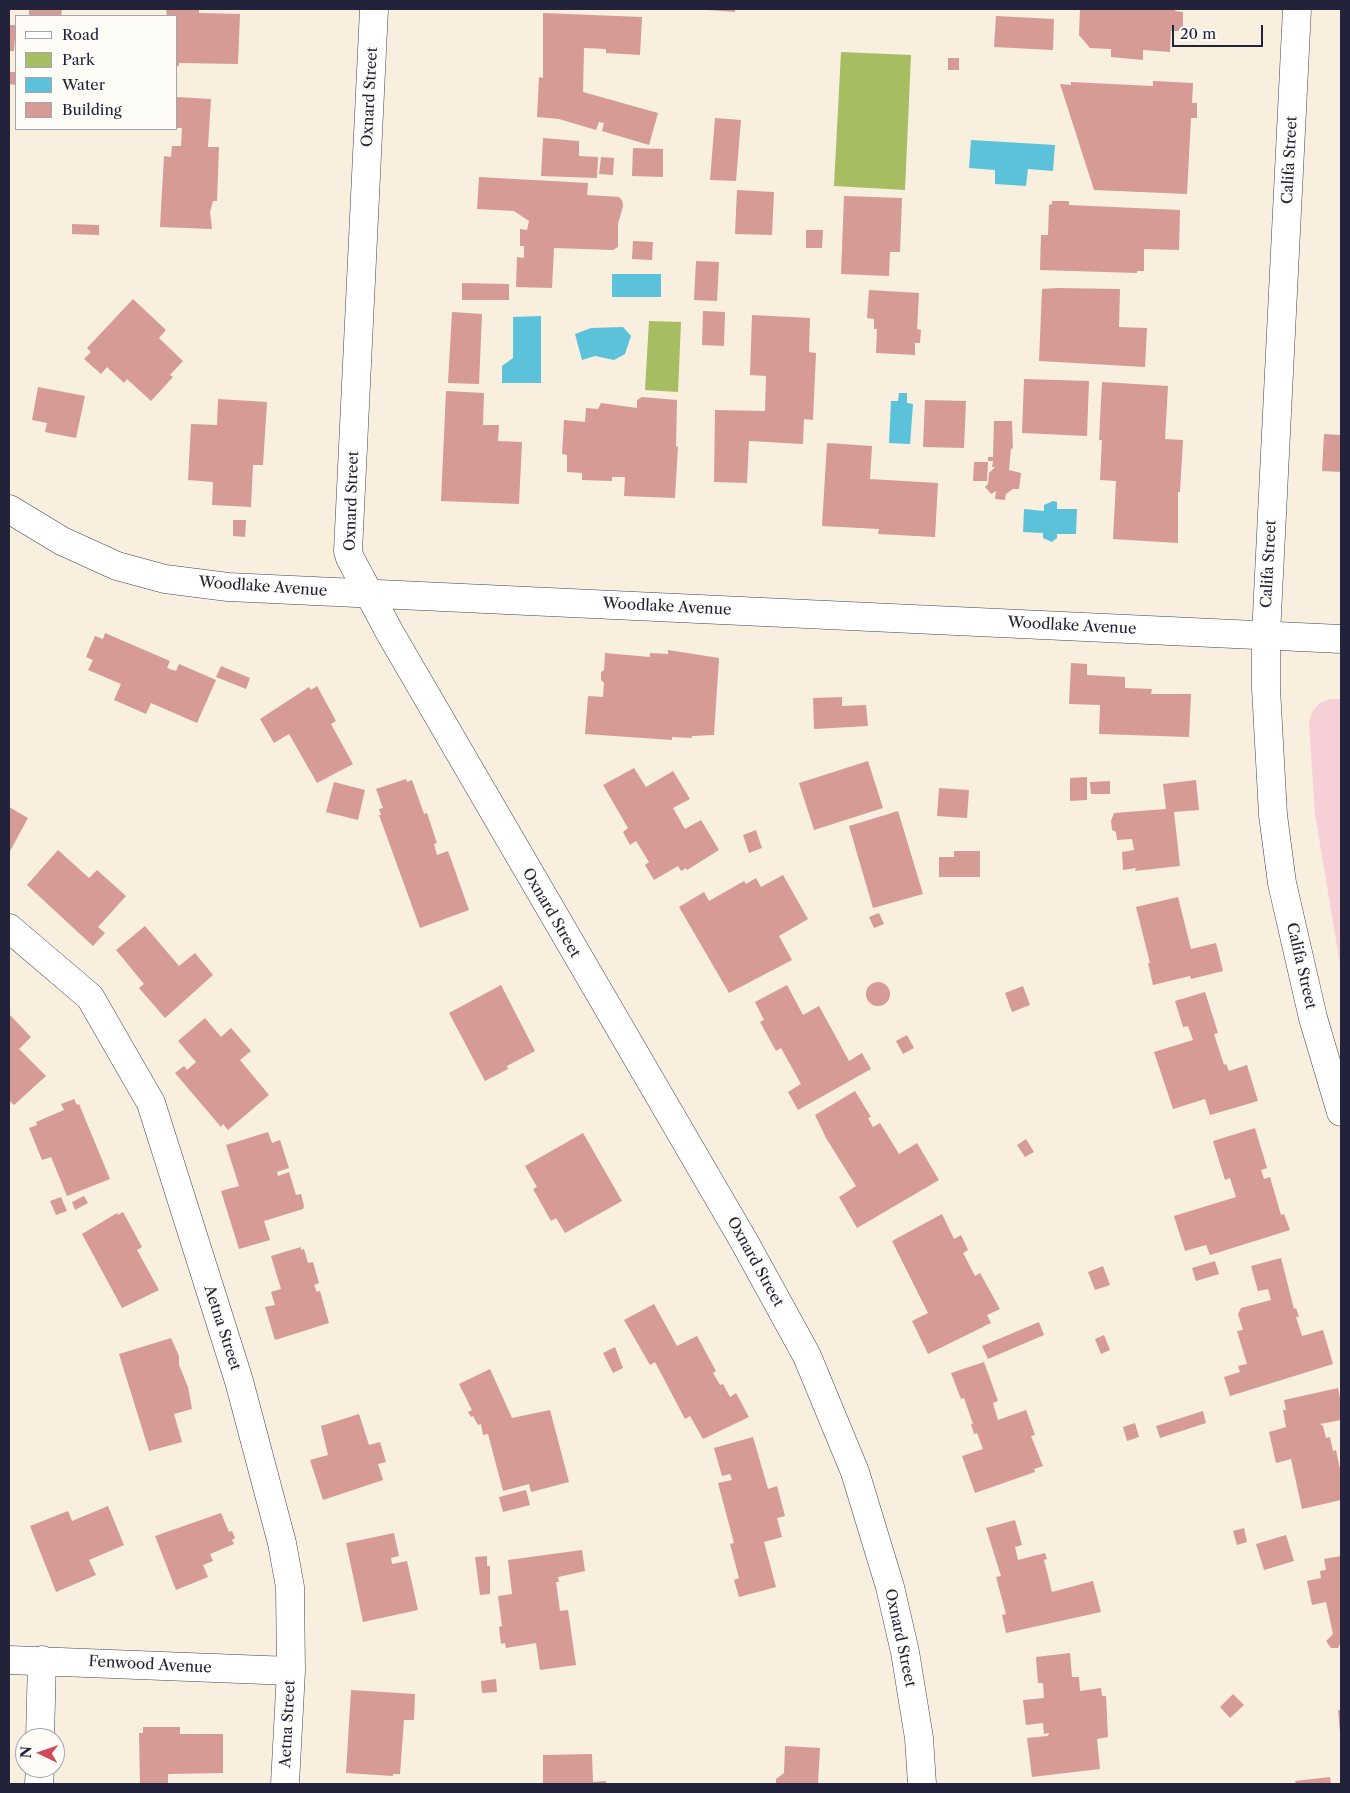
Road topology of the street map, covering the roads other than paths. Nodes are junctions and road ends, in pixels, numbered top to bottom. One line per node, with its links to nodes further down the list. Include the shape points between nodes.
1 (374, 9): 4 (street, Oxnard Street, via 348,551)
2 (1297, 9): 5 (street, Califa Street)
3 (9, 509): 4 (street, Woodlake Avenue, via 62,541 117,566 165,579 228,587)
4 (367, 593): 5 (street, Woodlake Avenue); 14 (street, Oxnard Street, via 745,1242 807,1356 855,1472 890,1587 919,1738)
5 (1266, 635): 6 (street, Woodlake Avenue); 8 (street, Califa Street, via 1273,815 1282,882 1313,1018)
6 (1341, 639)
7 (9, 928): 11 (street, Aetna Street, via 90,997 151,1103 239,1381 282,1543 290,1587)
8 (1341, 1112)
9 (9, 1660): 10 (street, Fenwood Avenue)
10 (42, 1660): 11 (street, Fenwood Avenue); 12 (street)
11 (291, 1671): 13 (street, Aetna Street)
12 (40, 1728)
13 (285, 1784)
14 (922, 1784)

